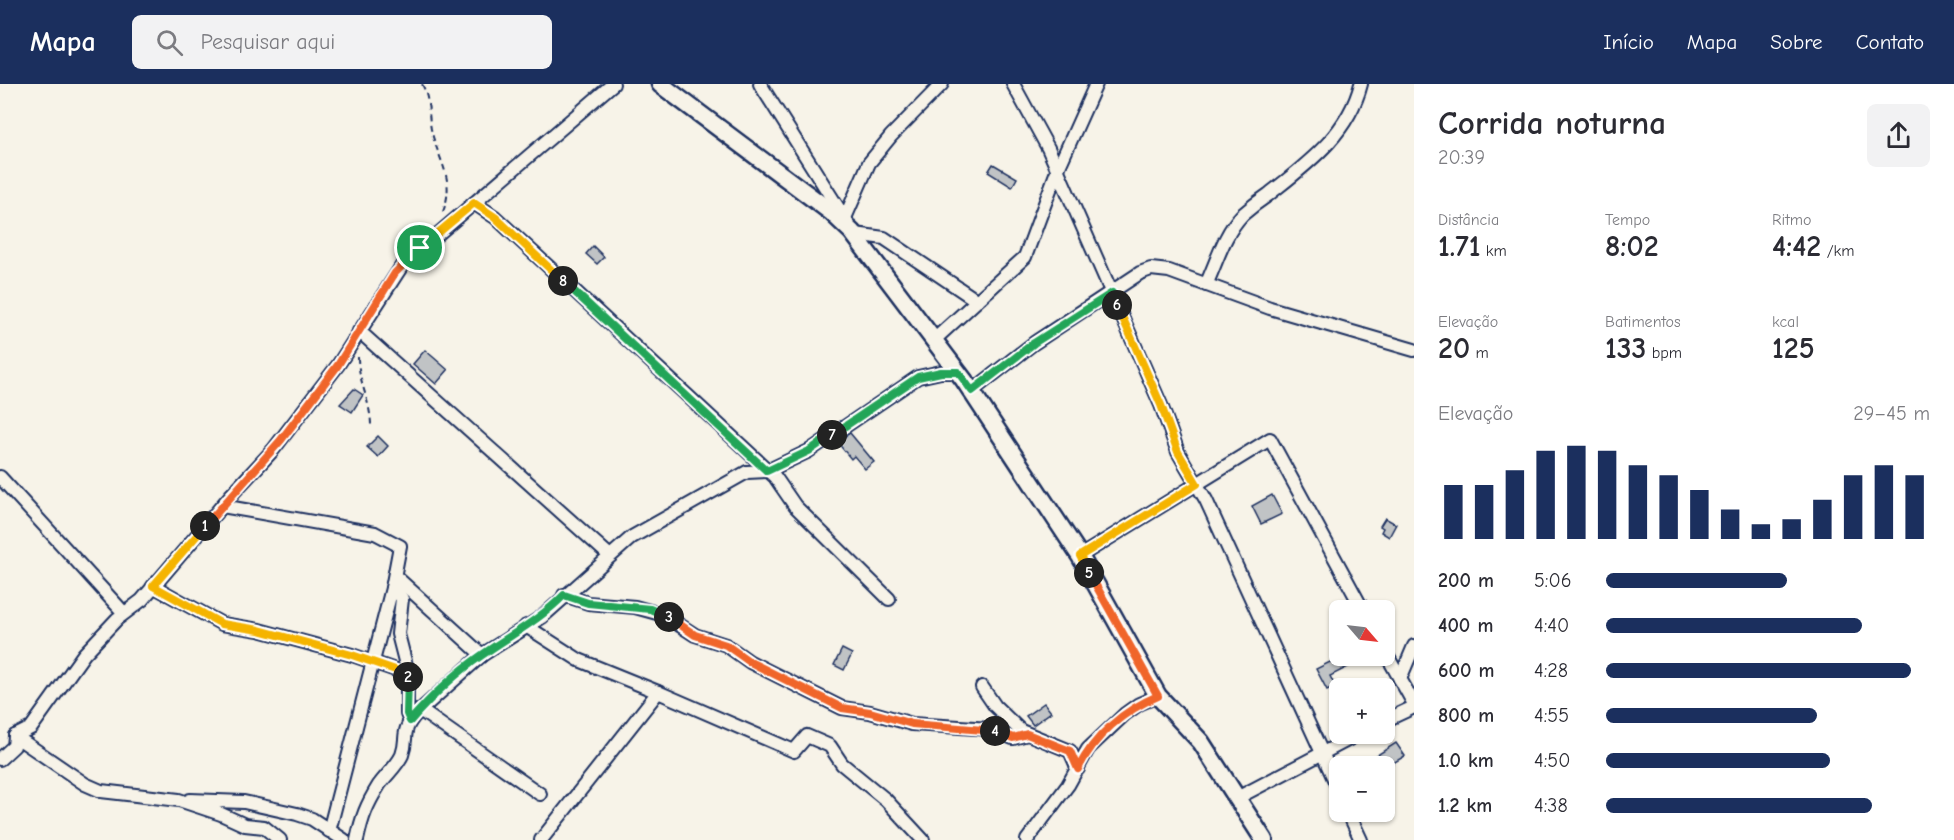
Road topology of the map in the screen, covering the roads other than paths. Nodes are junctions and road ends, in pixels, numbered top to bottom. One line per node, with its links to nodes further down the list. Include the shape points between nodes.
1 (613, 84): 9 (street)
2 (660, 84): 10 (street)
3 (760, 84): 10 (street)
4 (942, 84): 10 (street, via 869,164)
5 (1013, 84): 8 (street)
6 (1096, 84): 8 (street)
7 (1361, 84): 11 (street, via 1352,113 1334,137 1235,225)
8 (1057, 171): 12 (street); 13 (street, via 1025,257)
9 (474, 203): 14 (street, via 403,264); 19 (street, via 495,217)
10 (849, 226): 13 (street, via 884,238); 15 (street)
11 (1206, 285): 12 (street, via 1151,269); 16 (street)
12 (1112, 293): 18 (street, via 1034,343); 21 (street, via 1178,452)
13 (976, 300): 15 (street)
14 (361, 333): 22 (street, via 281,440); 23 (street)
15 (934, 340): 17 (street)
16 (1414, 350)
17 (958, 372): 18 (street); 19 (street, via 918,377 809,451)
18 (972, 391): 24 (street)
19 (767, 471): 23 (street, via 747,472 632,537); 28 (street, via 795,506)
20 (0, 477): 30 (street)
21 (1197, 484): 24 (street); 29 (street, via 1270,439); 48 (street)
22 (222, 506): 25 (street, via 375,533 400,546); 26 (street)
23 (609, 556): 27 (street)
24 (1080, 556): 40 (street)
25 (394, 582): 33 (street); 34 (street); 36 (street, via 402,599 398,634)
26 (153, 586): 30 (street); 34 (street, via 222,624)
27 (564, 595): 31 (street); 45 (street, via 588,603 635,607 664,615 695,635 726,645 750,662 842,708 912,724 991,729 1013,738)
28 (889, 599)
29 (1358, 600)
30 (124, 613): 46 (street, via 84,654 31,728)
31 (526, 627): 33 (street); 39 (street, via 579,660)
32 (1414, 646): 37 (street)
33 (482, 655): 42 (street)
34 (373, 661): 36 (street); 56 (street)
35 (1393, 666): 37 (street)
36 (407, 674): 44 (street)
37 (1400, 679): 41 (street)
38 (982, 687): 45 (street, via 1001,713)
39 (658, 692): 60 (street); 61 (street, via 794,751 807,736 830,746 843,764 886,800)
40 (1158, 696): 51 (street, via 1139,704 1109,728 1088,749); 53 (street, via 1202,742)
41 (1414, 706): 43 (street)
42 (420, 710): 44 (street); 52 (street)
43 (1395, 716)
44 (410, 721): 59 (street, via 402,755 367,805)
45 (1027, 734): 51 (street, via 1070,751)
46 (15, 736): 49 (street, via 14,746); 54 (street, via 101,791)
47 (1337, 744): 48 (street)
48 (1322, 751): 50 (street); 53 (street)
49 (0, 759)
50 (1329, 767)
51 (1078, 769): 62 (street)
52 (540, 794)
53 (1237, 798): 63 (street)
54 (179, 800): 56 (street, via 260,805 312,819); 57 (street, via 245,825 264,827)
55 (1353, 822): 64 (street)
56 (329, 831): 58 (street)
57 (280, 840)
58 (344, 840)
59 (357, 840)
60 (541, 840)
61 (922, 840)
62 (1027, 840)
63 (1264, 840)
64 (1361, 840)

